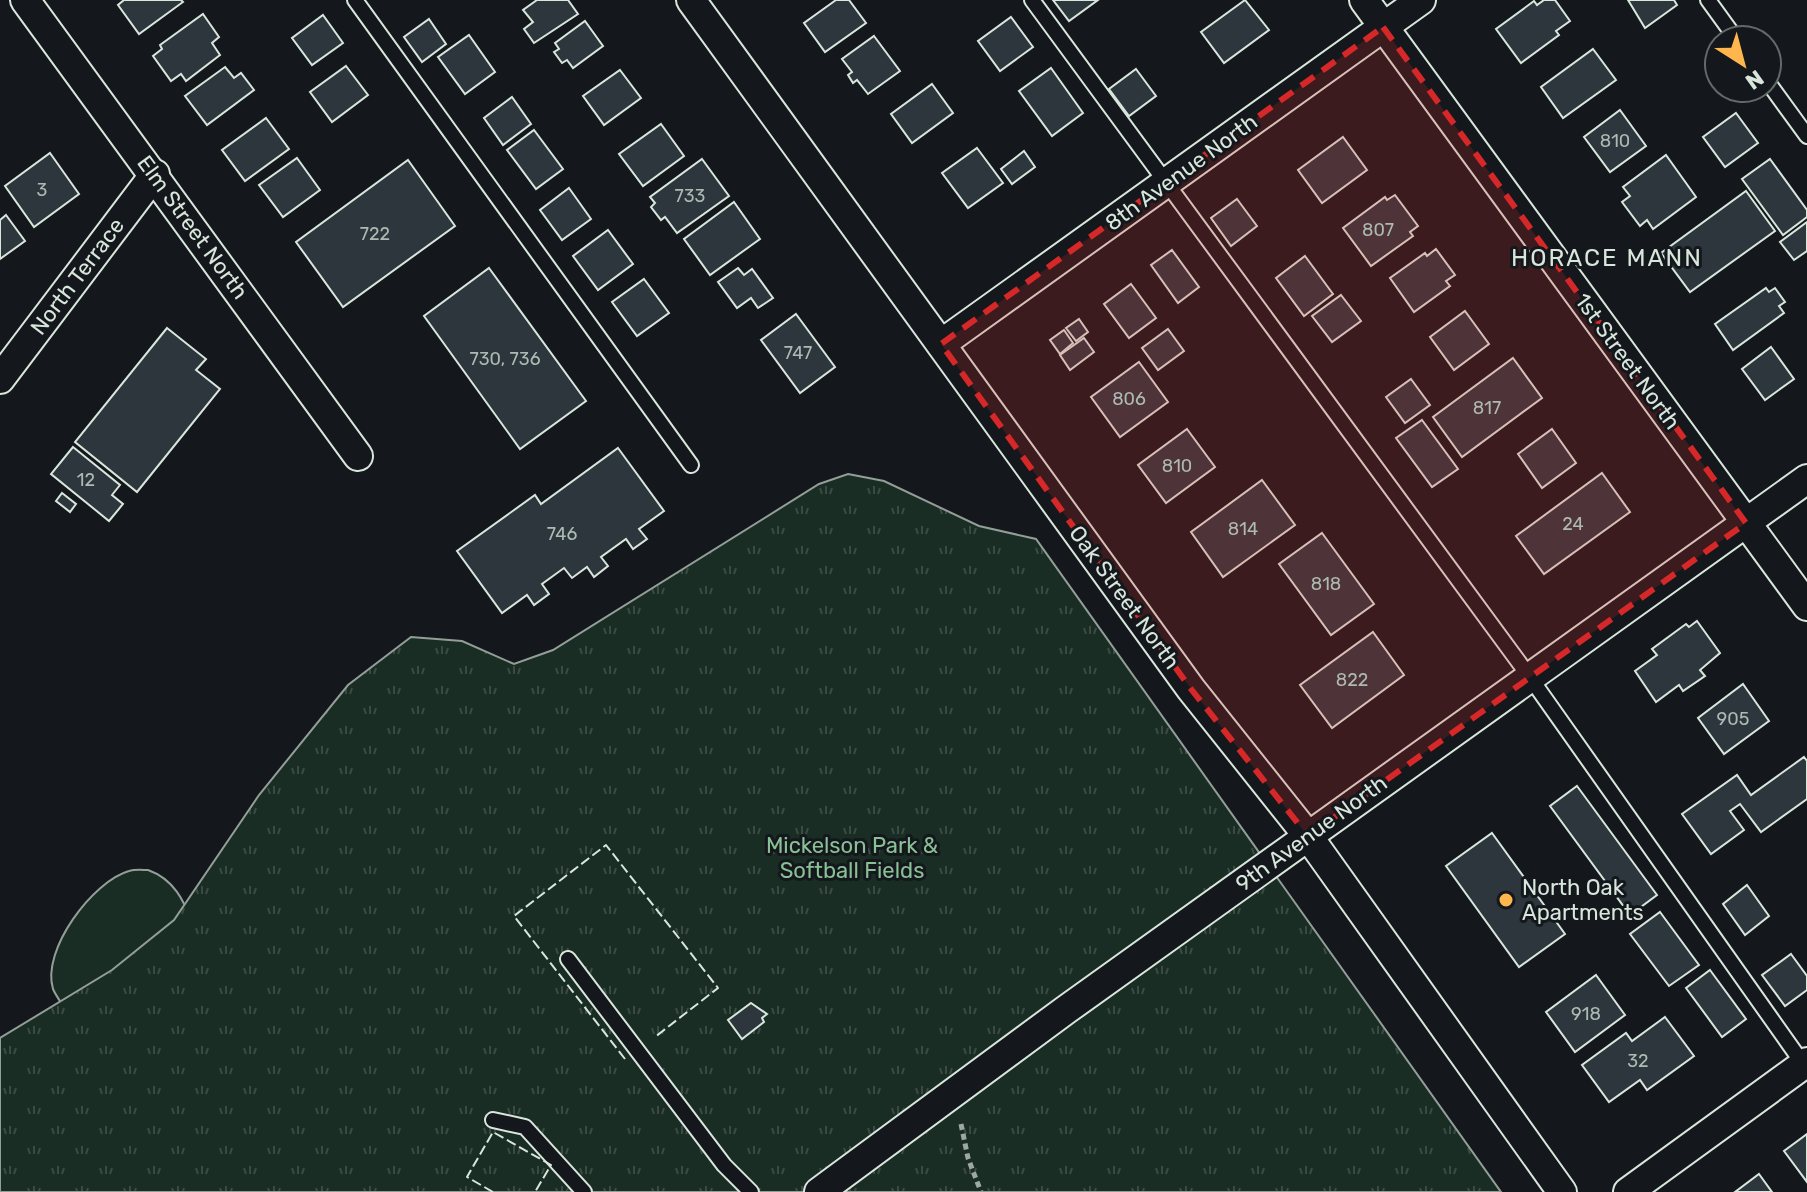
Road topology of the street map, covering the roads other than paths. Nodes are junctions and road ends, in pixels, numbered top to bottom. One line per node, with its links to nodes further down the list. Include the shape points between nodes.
1 (26, 0): 12 (street, Elm Street North)
2 (355, 0): 17 (lane)
3 (691, 0): 14 (street, Oak Street North)
4 (1032, 0): 13 (lane)
5 (1364, 0): 9 (street, 1st Street North)
6 (1421, 0): 9 (street, 8th Avenue North)
7 (1708, 0): 8 (lane)
8 (1725, 24)
9 (1383, 27): 13 (street, 8th Avenue North); 19 (street, 1st Street North)
10 (1783, 103): 11 (lane)
11 (1807, 136)
12 (155, 174): 15 (street, North Terrace); 16 (street, Elm Street North)
13 (1166, 183): 14 (street, 8th Avenue North); 21 (lane)
14 (941, 344): 22 (street, Oak Street North, via 1191,689)
15 (0, 379)
16 (358, 456)
17 (691, 465)
18 (1807, 479): 19 (street, 9th Avenue North)
19 (1746, 523): 20 (street, 1st Street North); 21 (street, 9th Avenue North)
20 (1807, 606)
21 (1529, 676): 22 (street, 9th Avenue North); 24 (lane)
22 (1308, 836): 28 (street, 9th Avenue North); 29 (street, Oak Street North)
23 (568, 959): 27 (lane, via 724,1165)
24 (1806, 1065): 30 (street)
25 (493, 1120): 26 (lane, via 525,1127)
26 (584, 1192)
27 (751, 1192)
28 (819, 1192)
29 (1562, 1192)
30 (1628, 1192)

